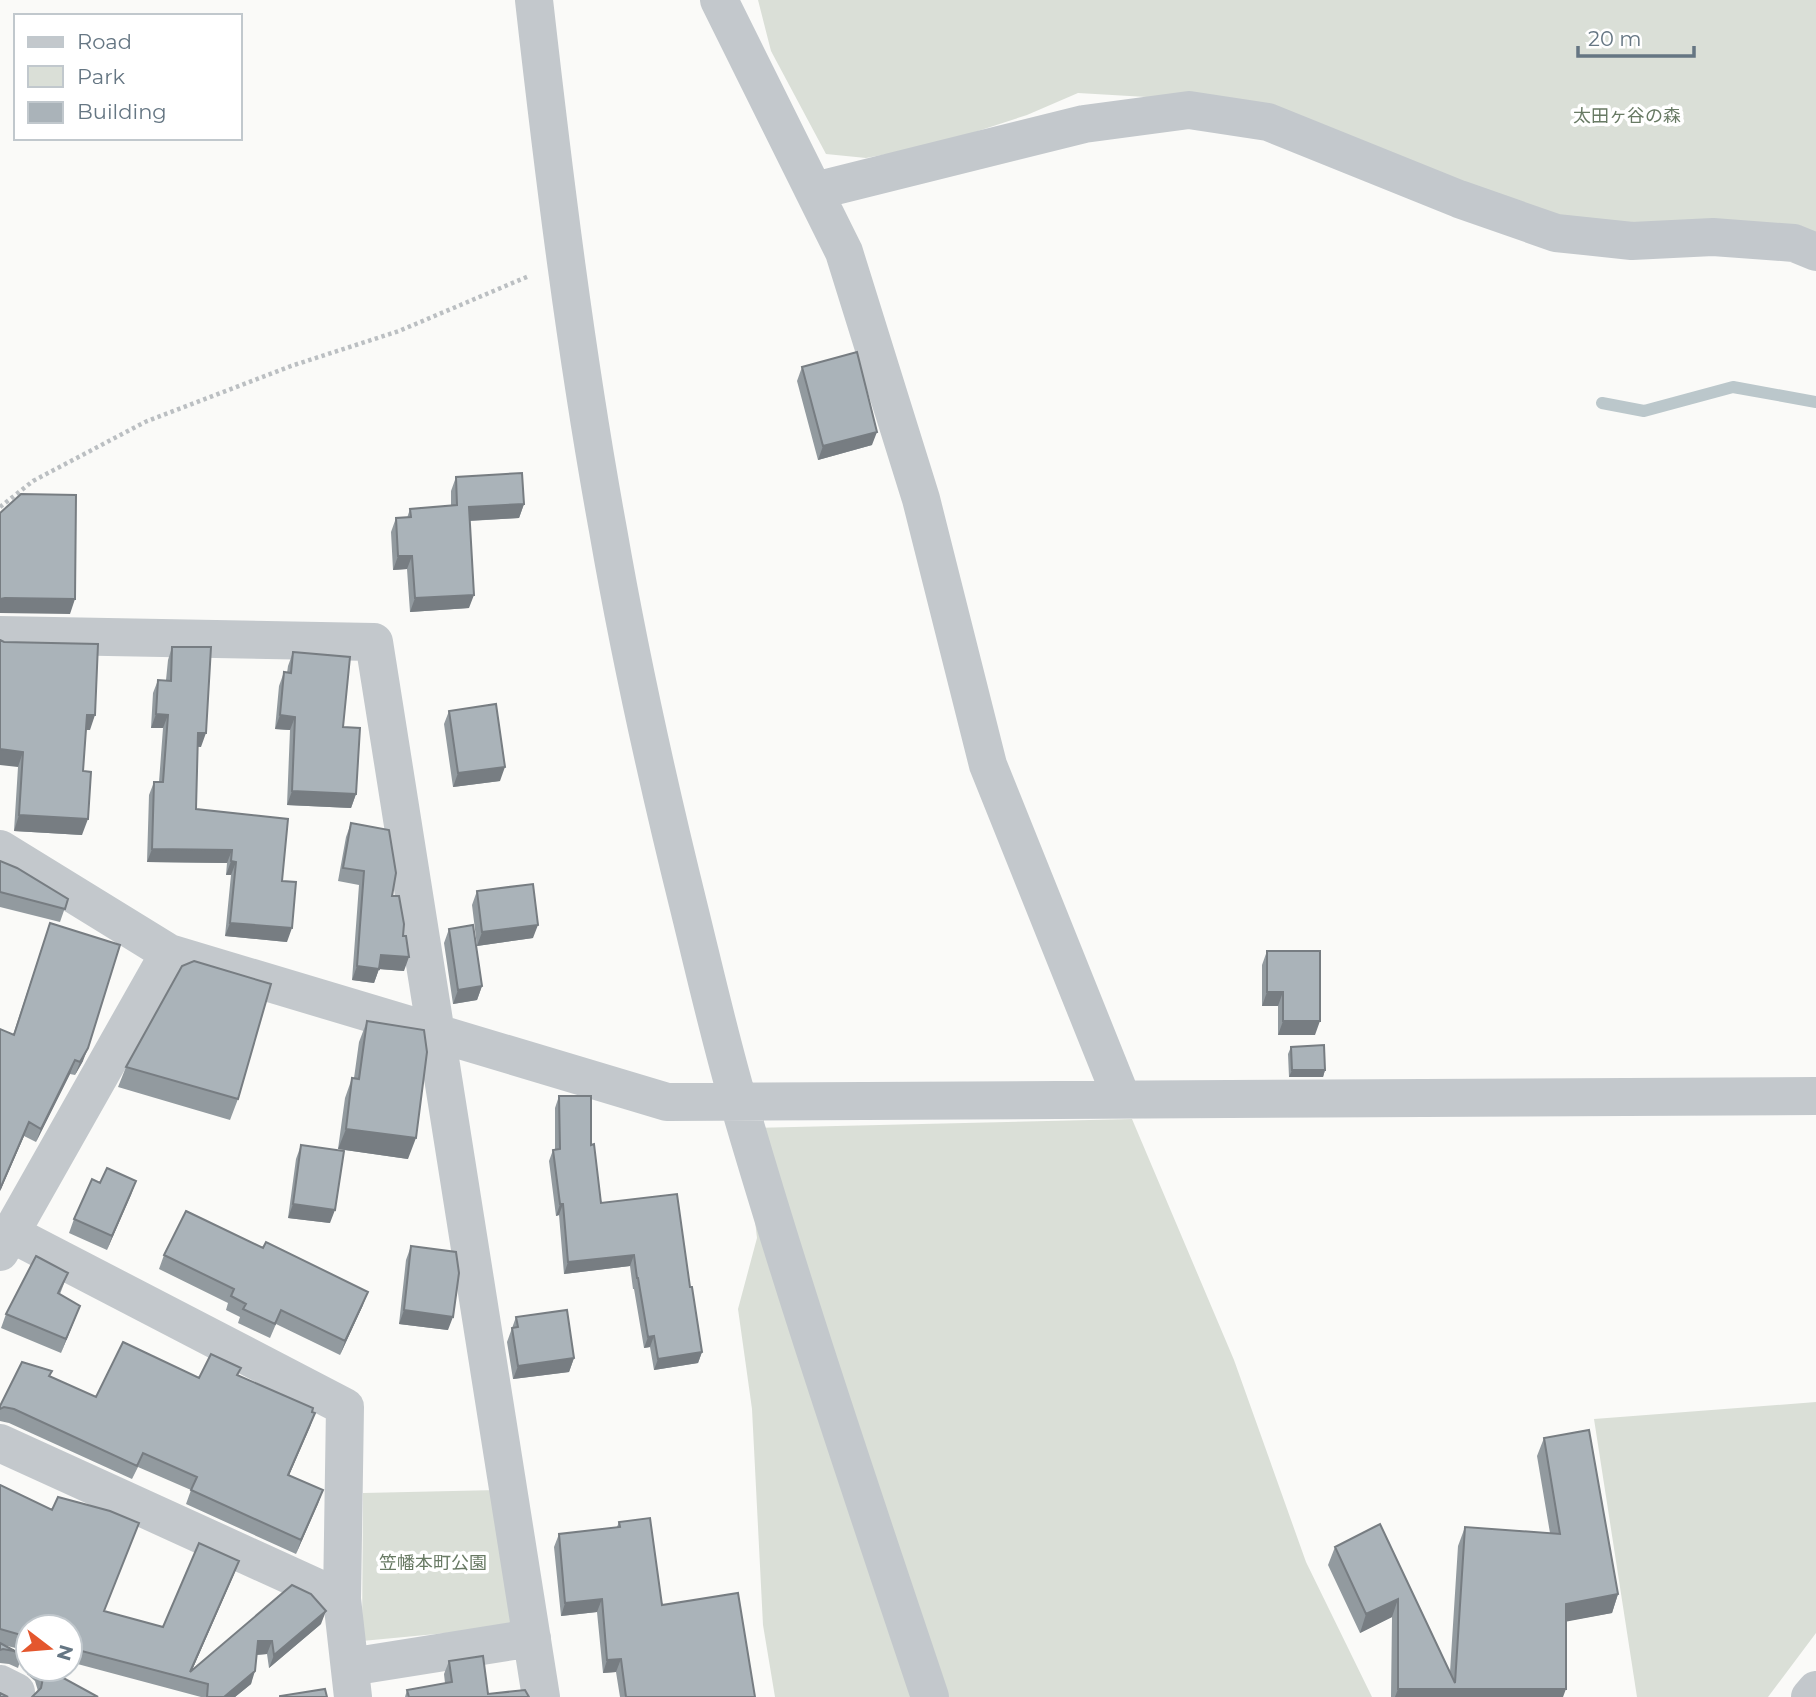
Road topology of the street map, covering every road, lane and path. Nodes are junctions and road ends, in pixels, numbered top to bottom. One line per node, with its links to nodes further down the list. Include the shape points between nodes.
1 (534, 0): 5 (street)
2 (719, 0): 3 (street)
3 (815, 191): 4 (street, via 1084,124 1189,110 1268,122 1556,233 1632,241 1713,237 1794,243); 12 (street, via 844,252 921,499 988,765)
4 (1816, 252)
5 (565, 261): 6 (path, via 399,331 145,422 33,481); 13 (street, via 608,532 657,777)
6 (0, 507)
7 (0, 635): 10 (street, via 374,642)
8 (0, 849): 9 (street)
9 (169, 953): 10 (street); 14 (street)
10 (436, 1032): 13 (street, via 667,1102); 17 (street)
11 (1816, 1096): 12 (street)
12 (1122, 1099): 13 (street)
13 (739, 1102): 21 (street, via 834,1411)
14 (5, 1242): 16 (street, via 345,1407)
15 (0, 1443): 16 (street)
16 (342, 1599): 18 (street)
17 (532, 1638): 18 (street); 20 (street)
18 (352, 1682)
19 (1816, 1690): 22 (street)
20 (541, 1697)
21 (930, 1697)
22 (1810, 1697)

